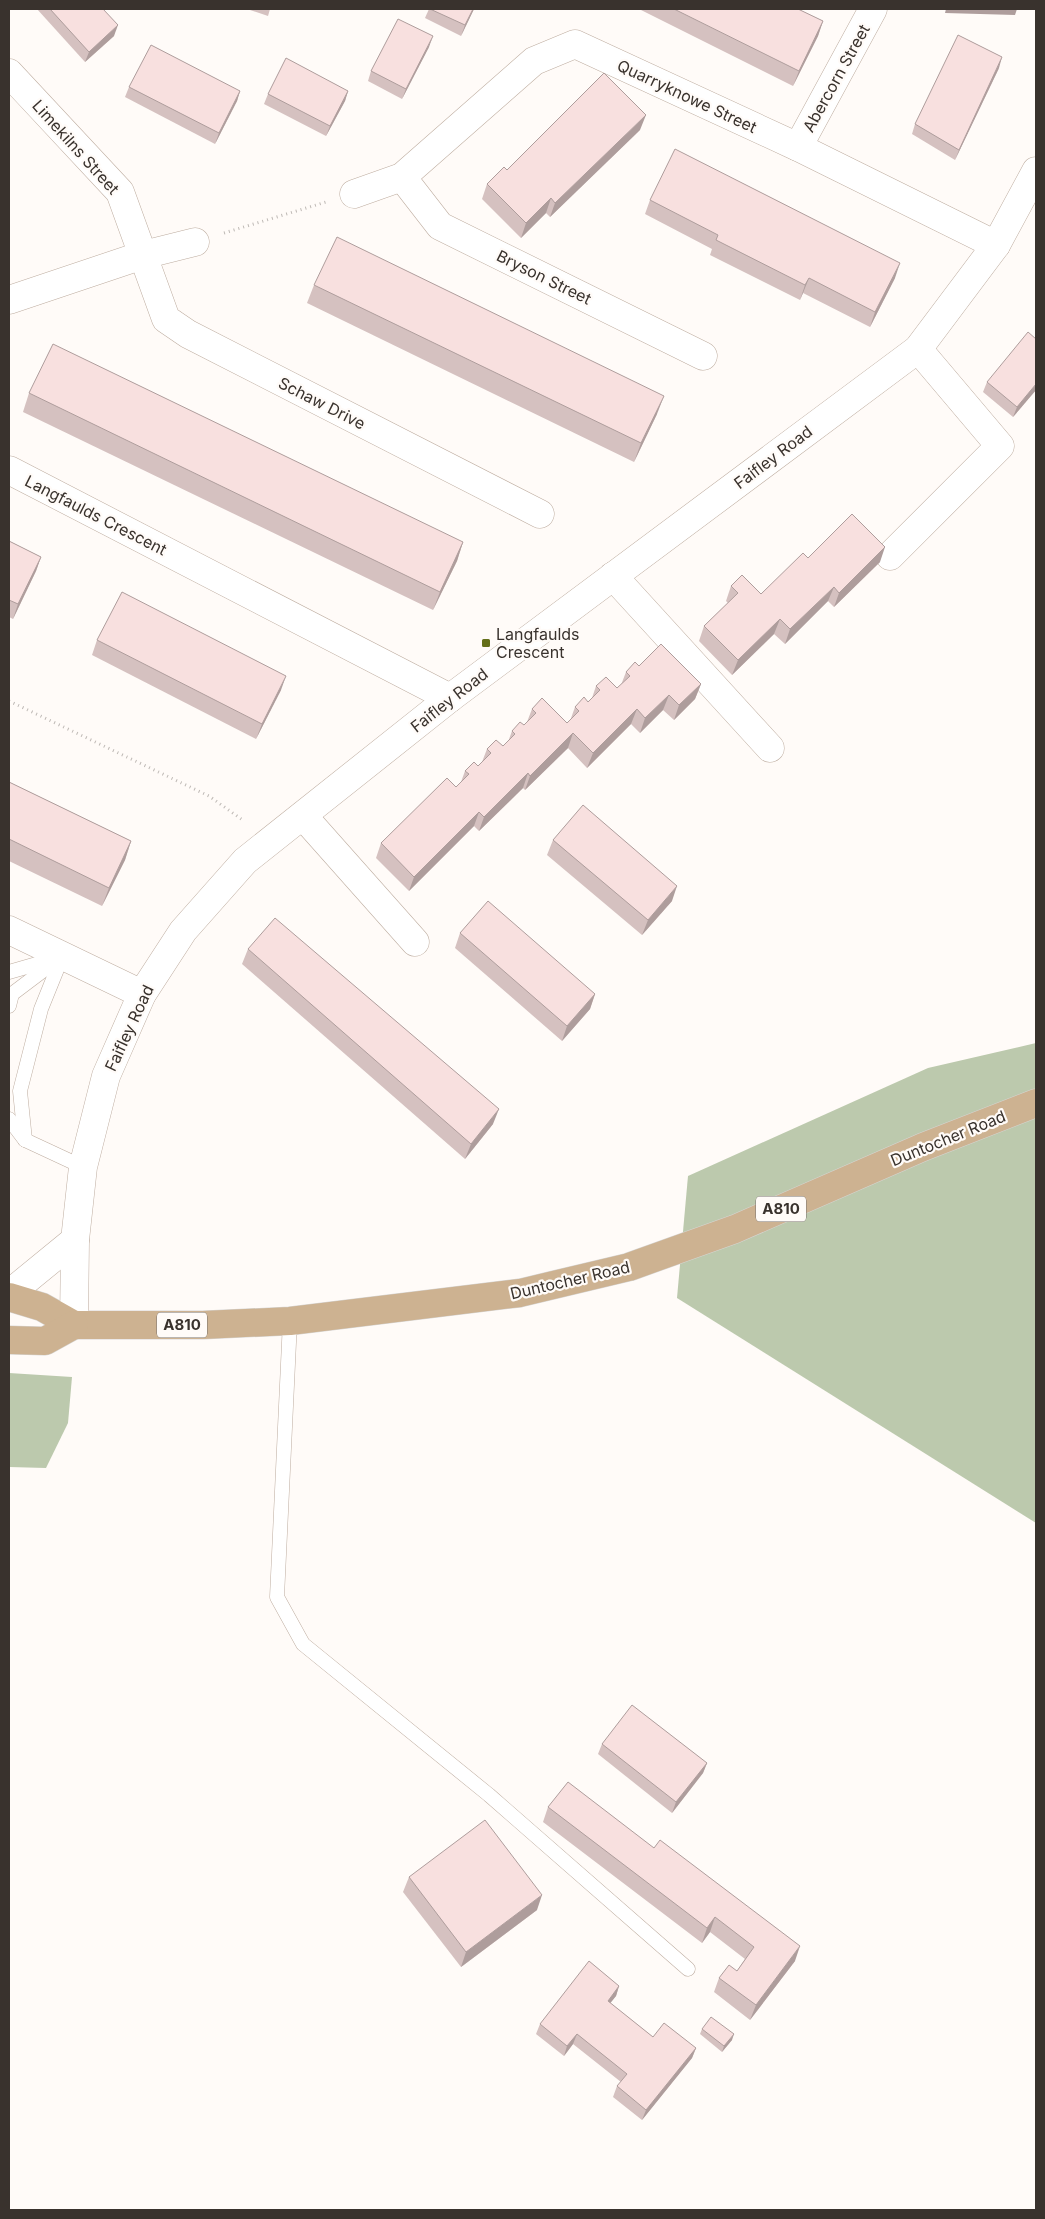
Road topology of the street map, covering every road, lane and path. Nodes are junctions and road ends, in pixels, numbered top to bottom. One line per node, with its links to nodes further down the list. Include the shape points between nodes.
1 (873, 9): 3 (street, Abercorn Street)
2 (9, 73): 9 (street, Limekilns Street, via 120,192)
3 (798, 147): 5 (street, Quarryknowe Street, via 575,44 534,61); 8 (street, Quarryknowe Street)
4 (1036, 171): 8 (street, Faifley Road)
5 (402, 177): 6 (street); 12 (street, Bryson Street, via 440,226)
6 (354, 194): 7 (path)
7 (195, 242): 9 (street)
8 (996, 245): 11 (street, Faifley Road)
9 (143, 255): 10 (street); 14 (street, Schaw Drive, via 166,318 188,334)
10 (9, 300)
11 (918, 349): 15 (street, via 1000,446); 16 (street, Faifley Road)
12 (703, 356)
13 (9, 470): 17 (street, Langfaulds Crescent)
14 (540, 514)
15 (890, 556)
16 (613, 576): 17 (street, Faifley Road); 19 (street)
17 (450, 698): 20 (street, Faifley Road)
18 (9, 701): 21 (path, via 209,796)
19 (770, 748)
20 (304, 816): 21 (street, Faifley Road); 23 (street)
21 (271, 842): 26 (street, Faifley Road, via 245,861 183,931)
22 (9, 930): 24 (street)
23 (415, 942)
24 (62, 957): 25 (lane); 26 (street); 27 (lane, via 12,994); 31 (lane, via 41,1009 20,1091)
25 (9, 972)
26 (142, 994): 32 (street, Faifley Road, via 106,1076)
27 (9, 1006)
28 (1036, 1103): 35 (main road, Duntocher Road / A810, via 923,1147 735,1229 629,1267 520,1293)
29 (9, 1106): 31 (lane)
30 (9, 1119): 31 (lane)
31 (25, 1140): 32 (lane)
32 (82, 1166): 33 (street, Faifley Road)
33 (75, 1240): 34 (street); 36 (street, Faifley Road)
34 (9, 1295): 36 (main road, A810, via 42,1307)
35 (290, 1321): 36 (main road, Duntocher Road / A810); 38 (lane, via 277,1597 303,1644 489,1795)
36 (74, 1325): 37 (main road, A810, via 45,1341)
37 (9, 1340)
38 (688, 1969)

